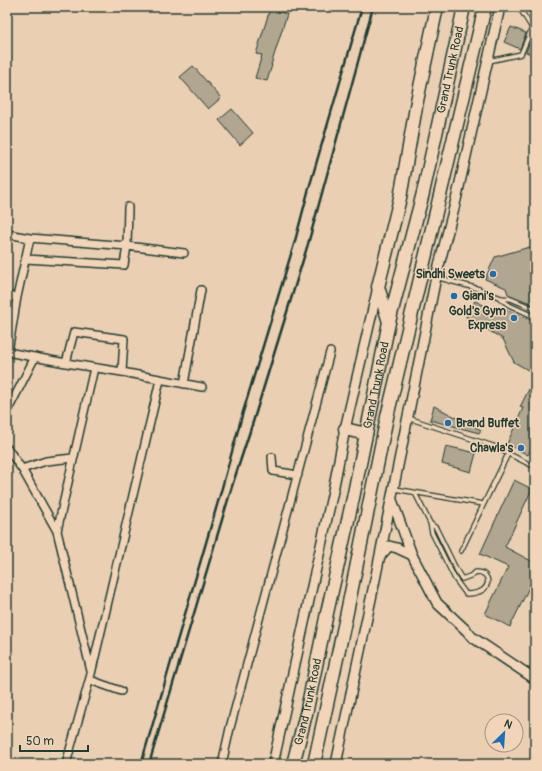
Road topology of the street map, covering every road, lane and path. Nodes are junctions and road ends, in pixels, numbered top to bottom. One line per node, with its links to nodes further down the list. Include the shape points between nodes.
1 (437, 7): 14 (highway, via 400,198)
2 (464, 7): 21 (highway, Grand Trunk Road, via 423,193)
3 (485, 7): 58 (highway, Grand Trunk Road, via 387,417)
4 (500, 7): 6 (street)
5 (519, 7): 6 (lane, via 532,28 521,54)
6 (488, 61): 13 (street)
7 (128, 207): 10 (street)
8 (7, 234): 9 (street)
9 (30, 238): 10 (street); 12 (street)
10 (127, 246): 11 (street); 12 (street, via 124,266)
11 (184, 253)
12 (26, 259): 17 (street)
13 (437, 272): 18 (lane); 32 (street)
14 (378, 288): 21 (highway); 33 (street)
15 (201, 290): 29 (street)
16 (7, 296): 17 (street)
17 (17, 297): 22 (street)
18 (500, 298): 19 (lane, via 511,299); 20 (lane)
19 (535, 310)
20 (535, 317)
21 (389, 322): 34 (highway, Grand Trunk Road)
22 (7, 352): 24 (street)
23 (330, 352): 41 (street)
24 (35, 357): 25 (street); 31 (street)
25 (66, 363): 26 (street); 27 (street, via 74,332 124,339)
26 (94, 368): 27 (street); 38 (street)
27 (122, 372): 28 (street)
28 (160, 380): 29 (street); 51 (street)
29 (184, 384): 30 (street)
30 (202, 387)
31 (7, 412)
32 (407, 418): 36 (lane, via 492,446); 42 (street)
33 (344, 429): 34 (highway); 56 (street, via 333,491)
34 (366, 434): 57 (highway, Grand Trunk Road)
35 (7, 448): 40 (street)
36 (508, 454): 39 (lane); 45 (lane)
37 (272, 457): 41 (street, via 273,471)
38 (73, 458): 40 (street, via 46,461); 47 (street)
39 (535, 467)
40 (22, 469): 47 (street)
41 (298, 475): 55 (street)
42 (394, 489): 43 (lane); 44 (street)
43 (415, 493): 45 (lane); 46 (lane)
44 (392, 499): 49 (street); 50 (street)
45 (483, 504): 48 (lane)
46 (430, 523): 46 (lane, via 432,533 451,572 466,594 485,588 488,581 481,572 462,579 436,528)
47 (57, 531): 51 (street)
48 (460, 551)
49 (412, 555): 50 (street, via 389,546); 52 (street, via 437,603 472,637)
50 (380, 556): 59 (street)
51 (91, 677): 53 (street); 54 (street)
52 (535, 679)
53 (121, 691)
54 (66, 764)
55 (222, 764)
56 (273, 764)
57 (293, 764)
58 (314, 764)
59 (336, 764)

